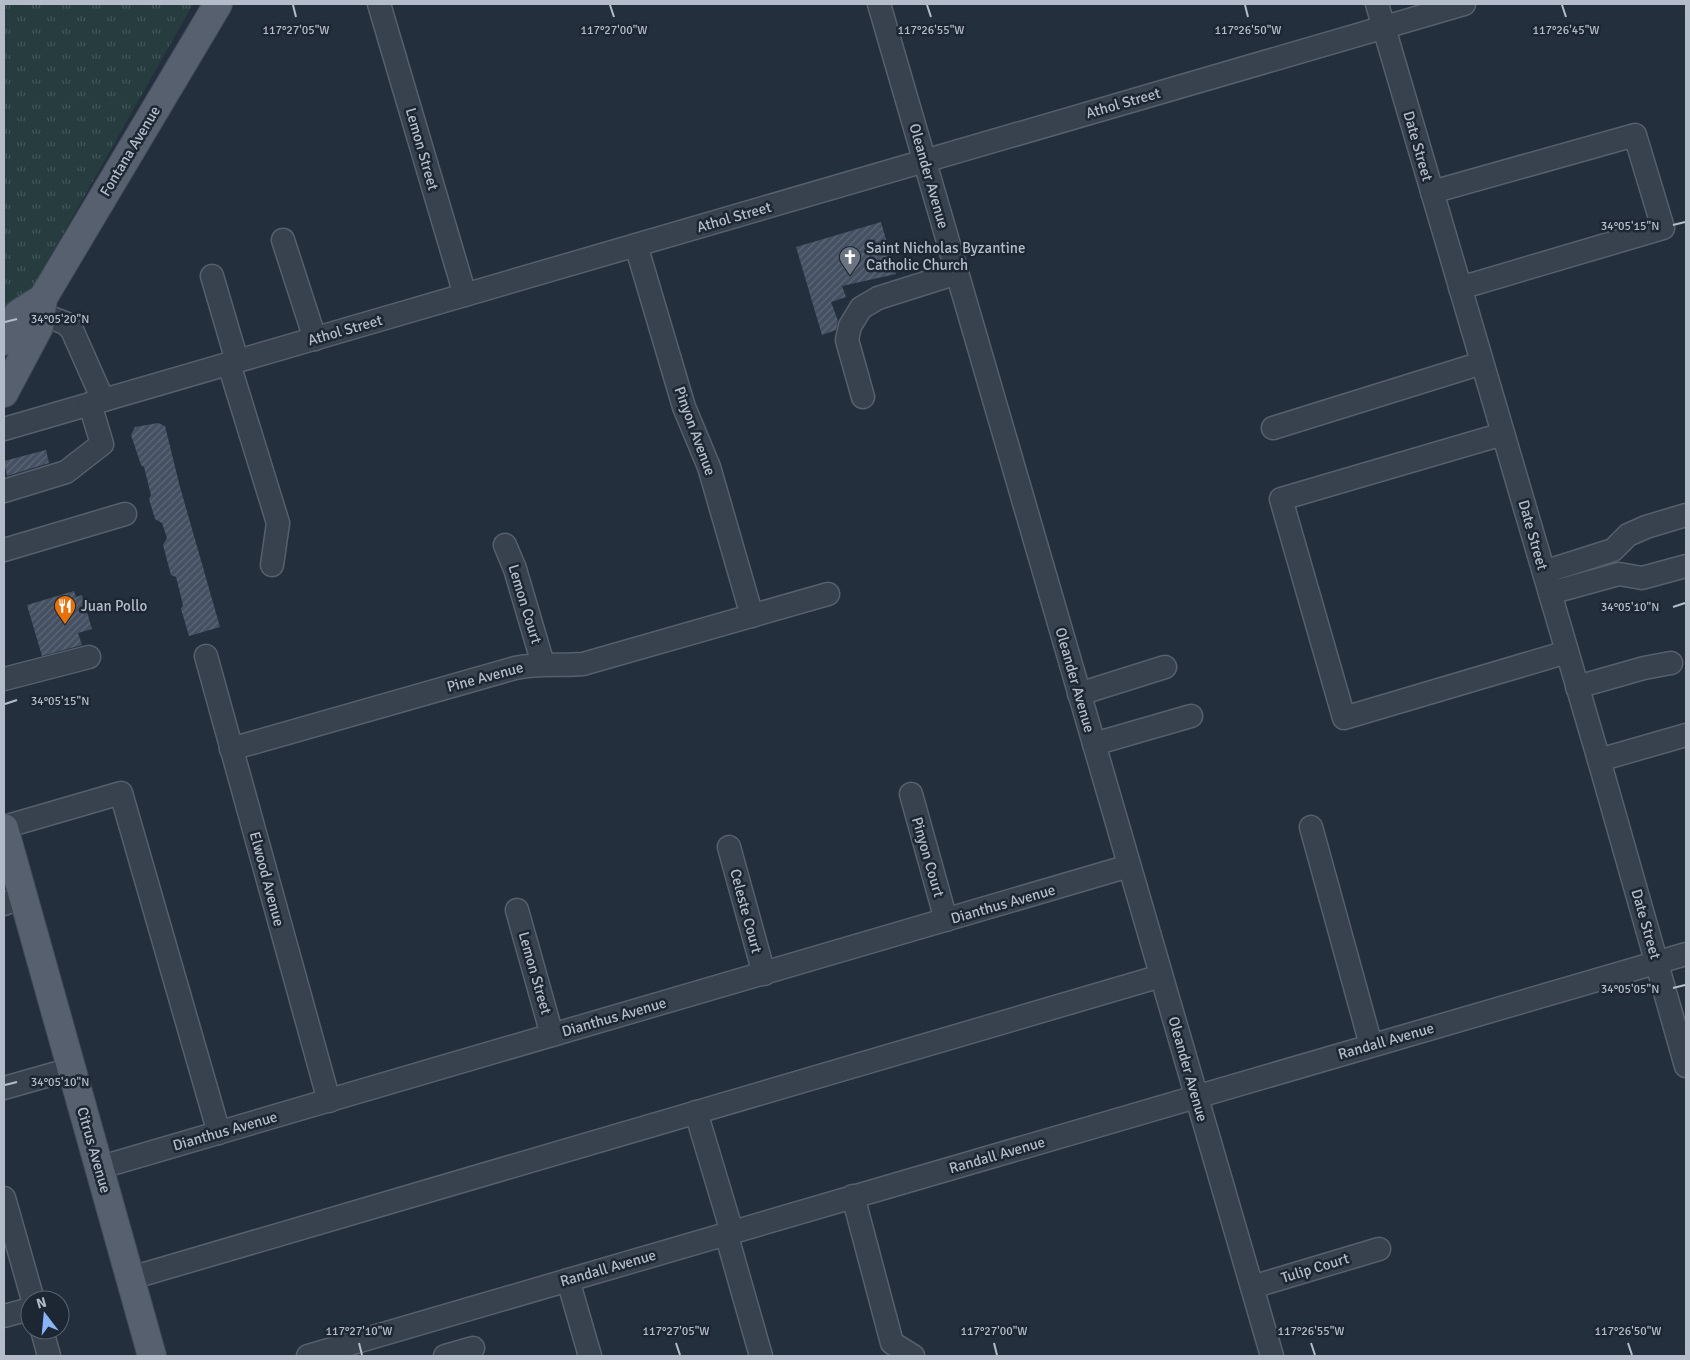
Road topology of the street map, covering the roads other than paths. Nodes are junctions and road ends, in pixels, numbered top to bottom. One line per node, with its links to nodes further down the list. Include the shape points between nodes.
1 (218, 4): 15 (main road, Fontana Avenue)
2 (379, 4): 14 (street, Lemon Street)
3 (879, 4): 7 (street, Oleander Avenue)
4 (1377, 4): 6 (street, Date Street)
5 (1464, 4): 6 (street, Athol Street)
6 (1383, 27): 7 (street, Athol Street); 8 (street, Date Street)
7 (924, 161): 10 (street, Athol Street); 11 (street, Oleander Avenue)
8 (1432, 192): 13 (street, Date Street); 13 (street, via 1635,135 1663,228)
9 (284, 240): 17 (street)
10 (636, 245): 14 (street, Athol Street); 35 (street, Pinyon Avenue, via 684,407 709,467)
11 (957, 273): 21 (street, via 878,298 861,308 850,326 847,340); 44 (street, Oleander Avenue)
12 (212, 276): 18 (street)
13 (1460, 288): 19 (street, Date Street)
14 (465, 295): 17 (street, Athol Street)
15 (42, 306): 16 (main road, Fontana Avenue, via 18,314); 20 (main road, Fontana Avenue, via 39,327); 22 (street, via 72,330)
16 (5, 334)
17 (315, 339): 18 (street, Athol Street)
18 (233, 363): 22 (street, Athol Street); 31 (street, via 278,523)
19 (1482, 363): 23 (street); 25 (street, Date Street)
20 (4, 393)
21 (863, 397)
22 (96, 402): 24 (street, Athol Street); 26 (street, via 102,444 66,472)
23 (1274, 428)
24 (4, 429)
25 (1503, 434): 33 (street, Date Street); 36 (street, via 1281,498 1344,718)
26 (4, 491)
27 (125, 514): 30 (street)
28 (1686, 515): 33 (street, via 1628,535 1613,550)
29 (505, 545): 40 (street, Lemon Court)
30 (4, 550)
31 (272, 565)
32 (1686, 566): 33 (street, via 1642,578 1619,574)
33 (1547, 583): 36 (street, Date Street)
34 (828, 594): 35 (street, Pine Avenue)
35 (752, 616): 40 (street, Pine Avenue, via 583,664)
36 (1567, 652): 43 (street, Date Street)
37 (206, 656): 48 (street, Elwood Avenue)
38 (89, 657): 42 (street)
39 (1671, 663): 43 (street)
40 (543, 664): 48 (street, Pine Avenue, via 515,668)
41 (1165, 667): 44 (street)
42 (4, 679)
43 (1577, 686): 49 (street, Date Street)
44 (1079, 694): 47 (street, Oleander Avenue)
45 (1191, 716): 47 (street)
46 (1686, 735): 49 (street)
47 (1094, 744): 54 (street, Oleander Avenue)
48 (231, 750): 68 (street, Elwood Avenue)
49 (1599, 760): 59 (street, Date Street)
50 (911, 794): 57 (street, Pinyon Court)
51 (4, 828): 55 (main road, Citrus Avenue); 70 (street, via 121,794)
52 (1311, 828): 63 (street)
53 (729, 847): 60 (street, Celeste Court)
54 (1129, 866): 57 (street, Dianthus Avenue); 61 (street, Oleander Avenue)
55 (12, 889): 65 (main road, Citrus Avenue)
56 (517, 910): 62 (street, Lemon Street)
57 (946, 920): 60 (street, Dianthus Avenue)
58 (1686, 954): 59 (street, Randall Avenue)
59 (1657, 962): 63 (street, Randall Avenue); 64 (street, Date Street)
60 (764, 974): 62 (street, Dianthus Avenue)
61 (1161, 976): 67 (street, Oleander Avenue); 69 (street)
62 (552, 1035): 68 (street, Dianthus Avenue)
63 (1371, 1045): 67 (street, Randall Avenue)
64 (1686, 1066)
65 (71, 1070): 66 (street); 71 (main road, Citrus Avenue)
66 (4, 1088)
67 (1196, 1096): 72 (street, Randall Avenue); 78 (street, Oleander Avenue)
68 (329, 1101): 70 (street, Dianthus Avenue)
69 (696, 1112): 74 (street); 76 (street)
70 (219, 1133): 71 (street, Dianthus Avenue)
71 (98, 1168): 76 (main road, Citrus Avenue)
72 (853, 1196): 74 (street, Randall Avenue); 92 (street, via 892,1343)
73 (4, 1198): 79 (street)
74 (729, 1233): 77 (street, Randall Avenue); 91 (street)
75 (1379, 1249): 78 (street, Tulip Court)
76 (131, 1278): 87 (main road, Citrus Avenue)
77 (568, 1280): 83 (street, Randall Avenue); 90 (street)
78 (1252, 1287): 93 (street, Oleander Avenue)
79 (30, 1290)
80 (20, 1312): 81 (street)
81 (4, 1316)
82 (45, 1340): 86 (street)
83 (379, 1346): 85 (street, Randall Avenue)
84 (474, 1348): 89 (street)
85 (342, 1352): 88 (street, Randall Avenue)
86 (50, 1356)
87 (152, 1356)
88 (308, 1356)
89 (444, 1356)
90 (590, 1356)
91 (761, 1356)
92 (913, 1356)
93 (1272, 1356)

